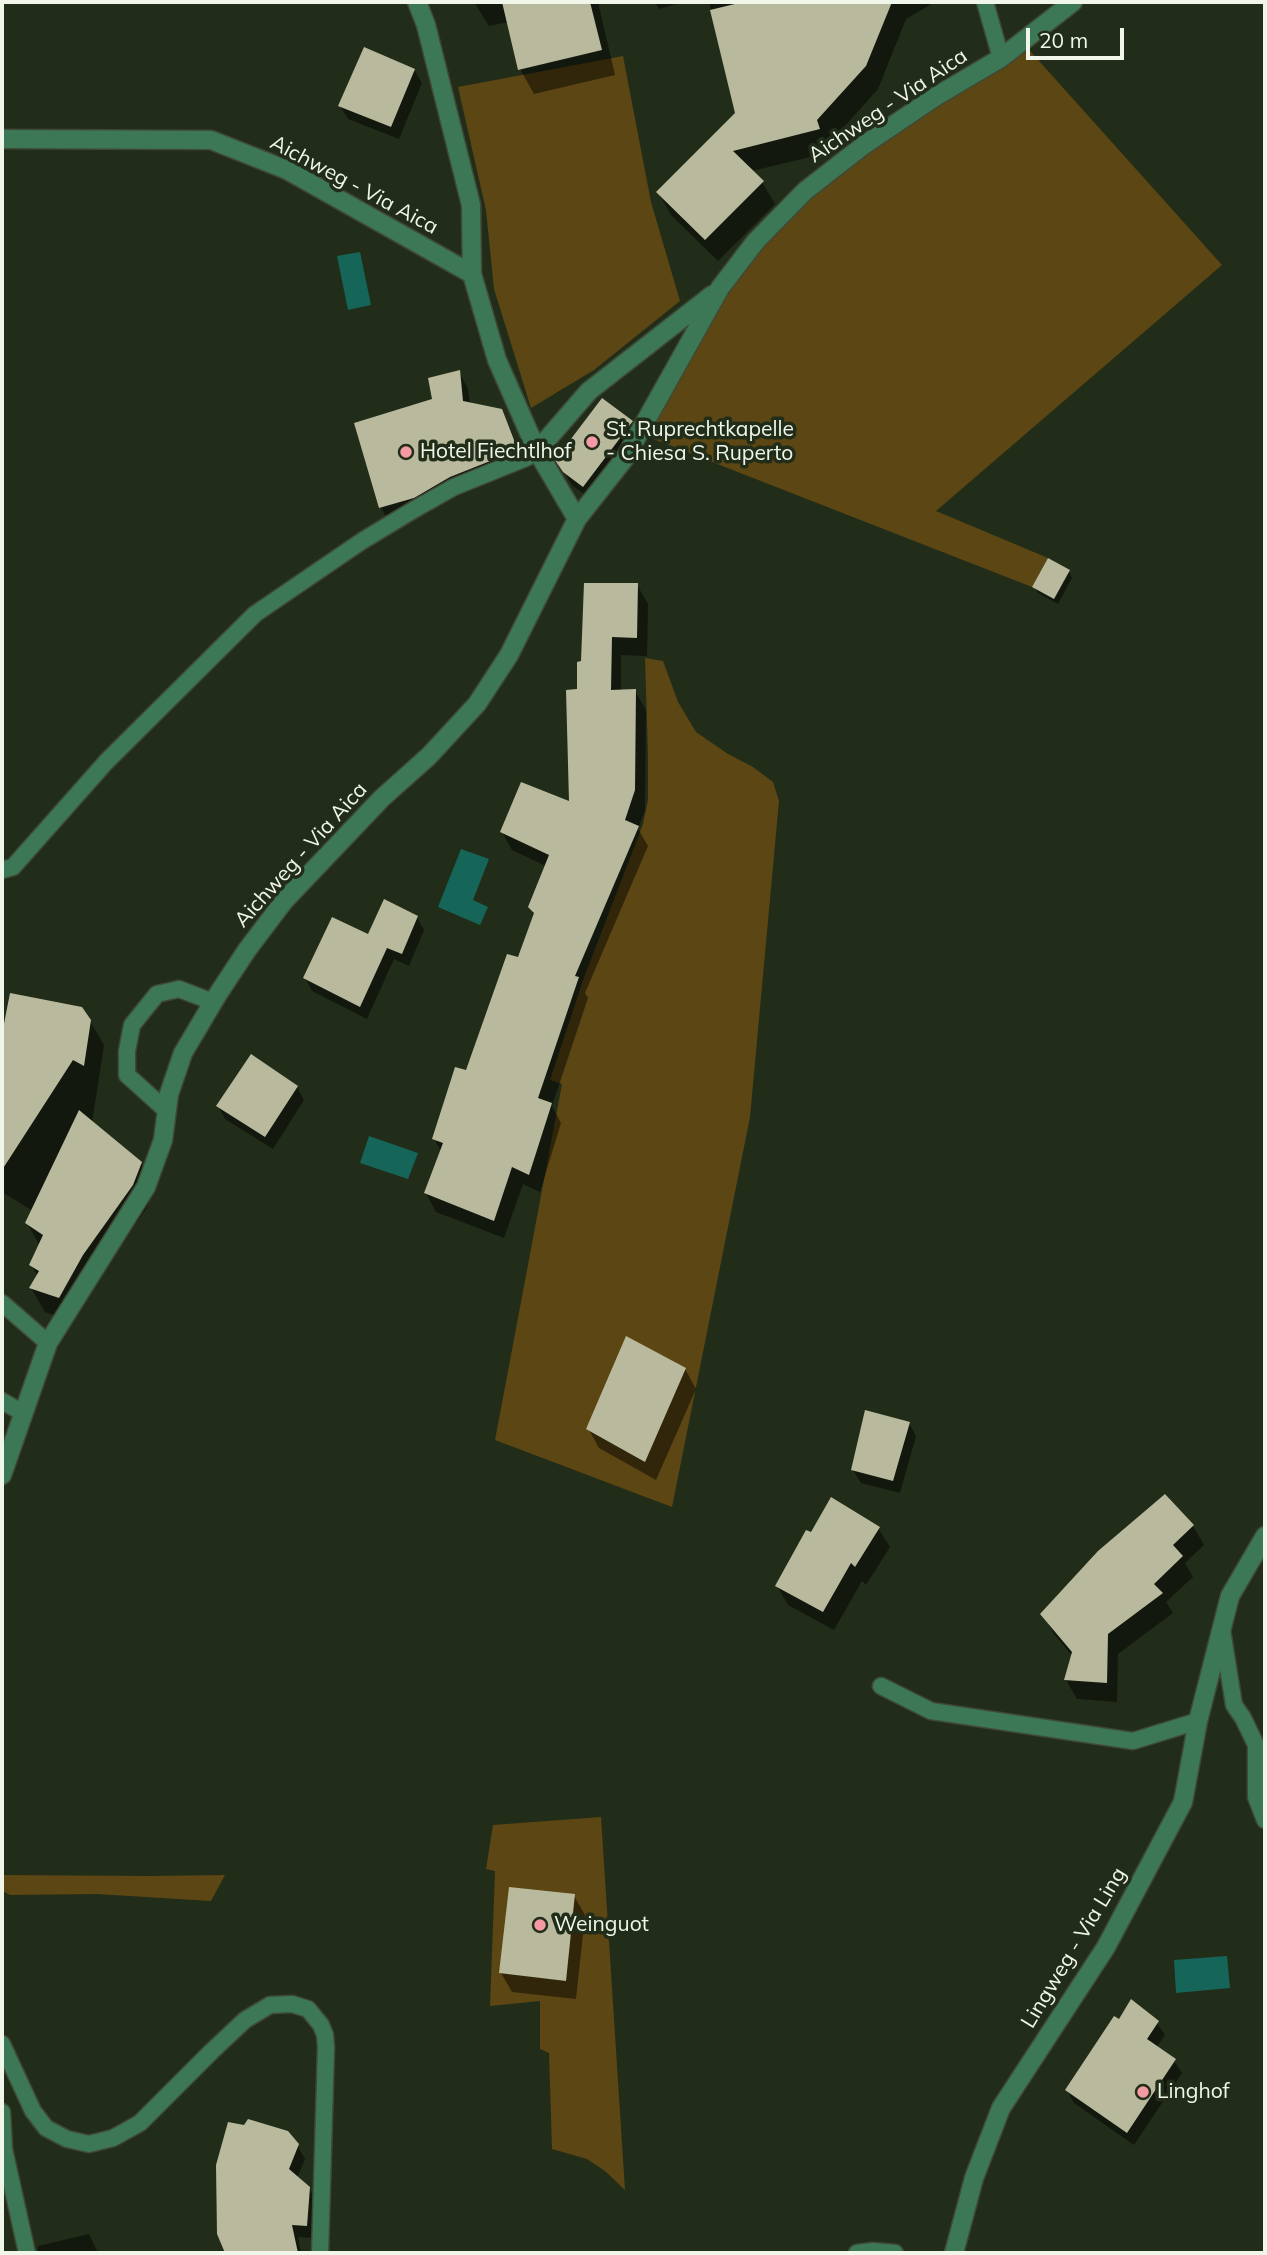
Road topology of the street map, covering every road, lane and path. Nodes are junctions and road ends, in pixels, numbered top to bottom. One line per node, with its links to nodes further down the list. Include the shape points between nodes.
1 (417, 2): 6 (street, Aichweg - Via Aica, via 471,205)
2 (985, 2): 4 (lane, Aichweg - Via Aica)
3 (1073, 2): 4 (street, Aichweg - Via Aica)
4 (1001, 58): 7 (street, Aichweg - Via Aica, via 864,145 805,191 756,241)
5 (2, 139): 6 (street, Aichweg - Via Aica, via 211,140 287,170)
6 (472, 274): 8 (street, Aichweg - Via Aica, via 497,360)
7 (720, 288): 8 (street, Aichweg - Via Aica, via 589,391); 9 (street, Aichweg - Via Aica, via 625,458)
8 (537, 452): 9 (street, Aichweg - Via Aica); 10 (lane, Aichweg - Via Aica, via 415,509 255,614 106,762 13,867)
9 (577, 519): 11 (street, Aichweg - Via Aica, via 509,655 477,704 284,901)
10 (2, 870)
11 (213, 1002): 12 (street, Aichweg - Via Aica, via 183,1053); 12 (lane, via 179,989 157,994 132,1026 127,1075)
12 (167, 1111): 14 (street, Aichweg - Via Aica, via 163,1140 146,1187)
13 (2, 1303): 14 (lane)
14 (48, 1343): 16 (street, Aichweg - Via Aica)
15 (2, 1401): 16 (lane)
16 (23, 1413): 17 (street, Aichweg - Via Aica)
17 (2, 1475)
18 (1265, 1536): 19 (street, Lingweg - Via Ling, via 1230,1596)
19 (1222, 1627): 21 (street, Lingweg - Via Ling); 22 (lane, Lingweg - Via Ling, via 1234,1705)
20 (881, 1685): 21 (lane, via 931,1711 1133,1741)
21 (1198, 1721): 30 (street, Lingweg - Via Ling, via 1183,1802 1106,1947 1001,2108 974,2178)
22 (1261, 1749): 23 (lane, Lingweg - Via Ling, via 1256,1797)
23 (1265, 1820)
24 (2, 2044): 27 (lane, via 33,2111 46,2128 89,2144 113,2138 140,2123 245,2020 270,2006 292,2004 308,2009 326,2035)
25 (2, 2112): 26 (lane, via 4,2149)
26 (27, 2253)
27 (320, 2253)
28 (857, 2253): 29 (lane)
29 (895, 2253)
30 (954, 2253)

